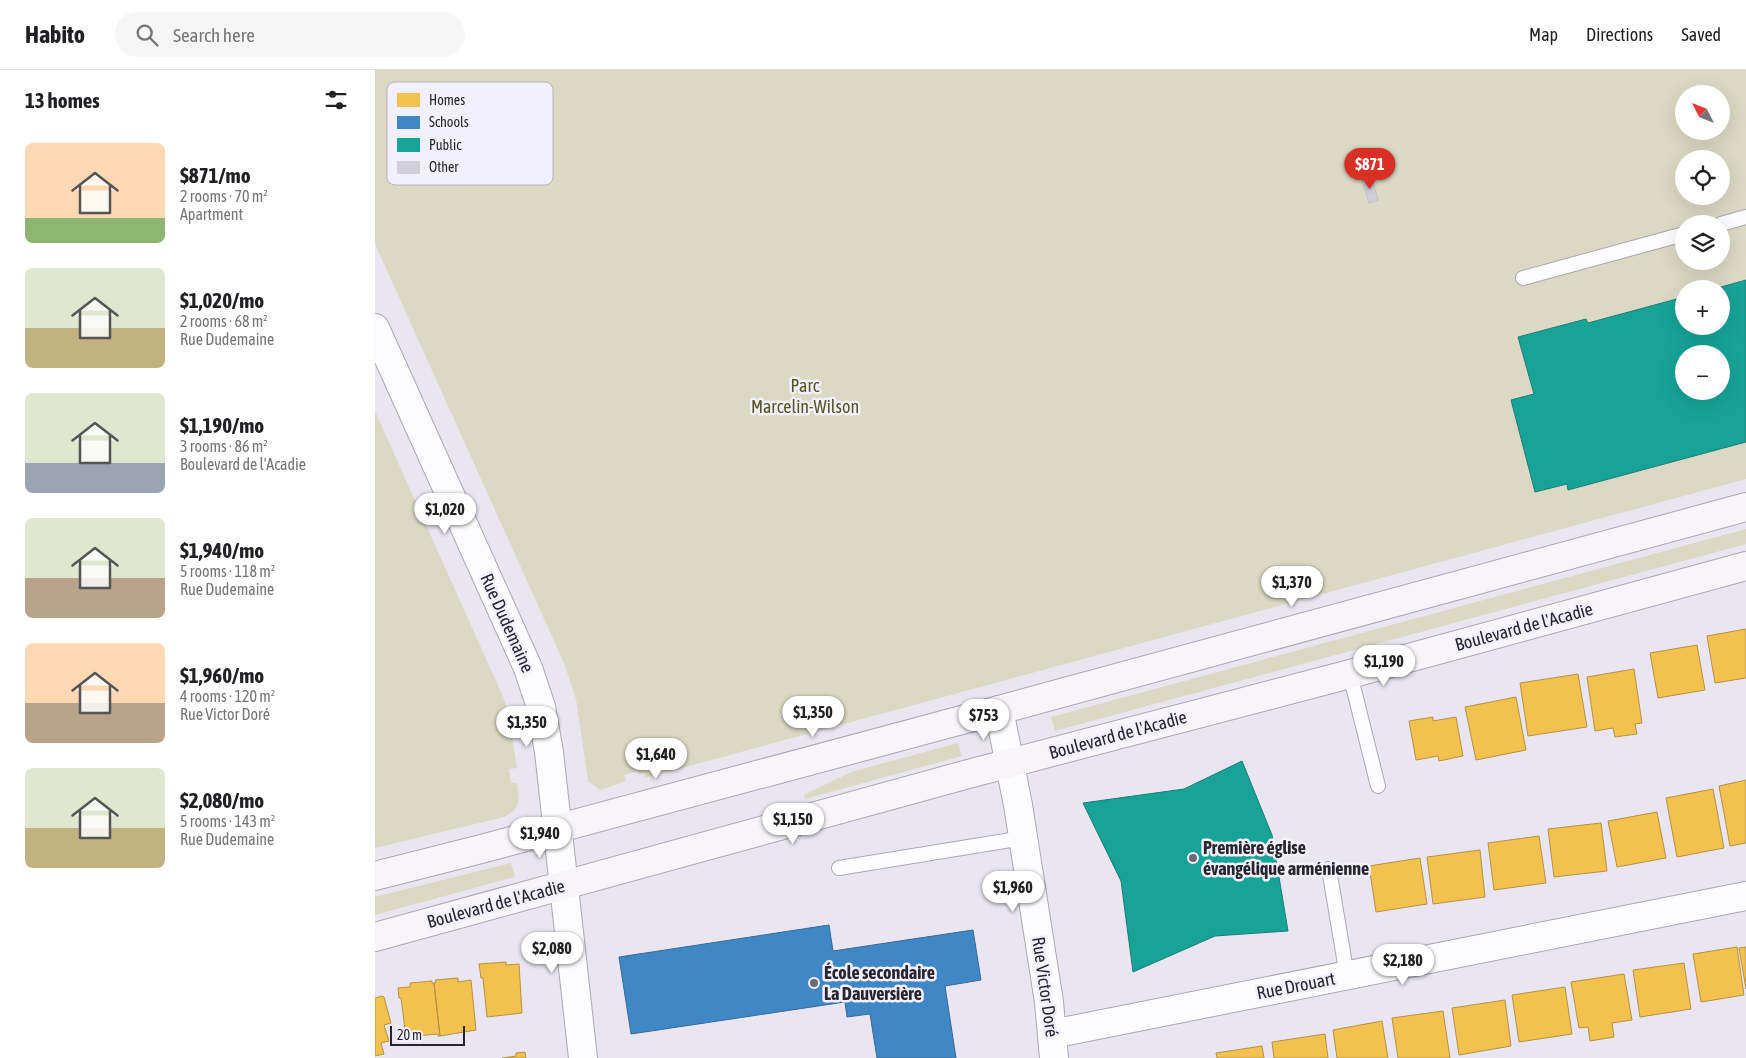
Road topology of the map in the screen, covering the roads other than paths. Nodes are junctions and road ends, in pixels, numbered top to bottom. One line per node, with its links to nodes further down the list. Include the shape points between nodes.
1 (1746, 217): 2 (lane)
2 (1730, 221)
3 (1675, 236): 4 (lane)
4 (1523, 278)
5 (375, 328): 12 (street, Rue Dudemaine, via 531,676 545,726)
6 (1746, 507): 9 (main road)
7 (1746, 566): 8 (main road, Boulevard de l'Acadie)
8 (1350, 674): 10 (main road, Boulevard de l'Acadie); 11 (lane)
9 (999, 710): 10 (street, Rue Victor Doré); 12 (main road)
10 (1011, 763): 13 (street, Rue Victor Doré); 17 (main road, Boulevard de l'Acadie)
11 (1377, 786)
12 (558, 828): 16 (main road); 17 (street, Rue Dudemaine)
13 (1023, 838): 14 (lane); 21 (street, Rue Victor Doré)
14 (839, 868)
15 (1329, 869): 20 (lane)
16 (375, 876)
17 (564, 886): 19 (main road, Boulevard de l'Acadie); 22 (street, Rue Dudemaine)
18 (1746, 896): 20 (street, Rue Drouart)
19 (375, 937)
20 (1347, 976): 21 (street, Rue Drouart)
21 (1053, 1046)
22 (583, 1058)

